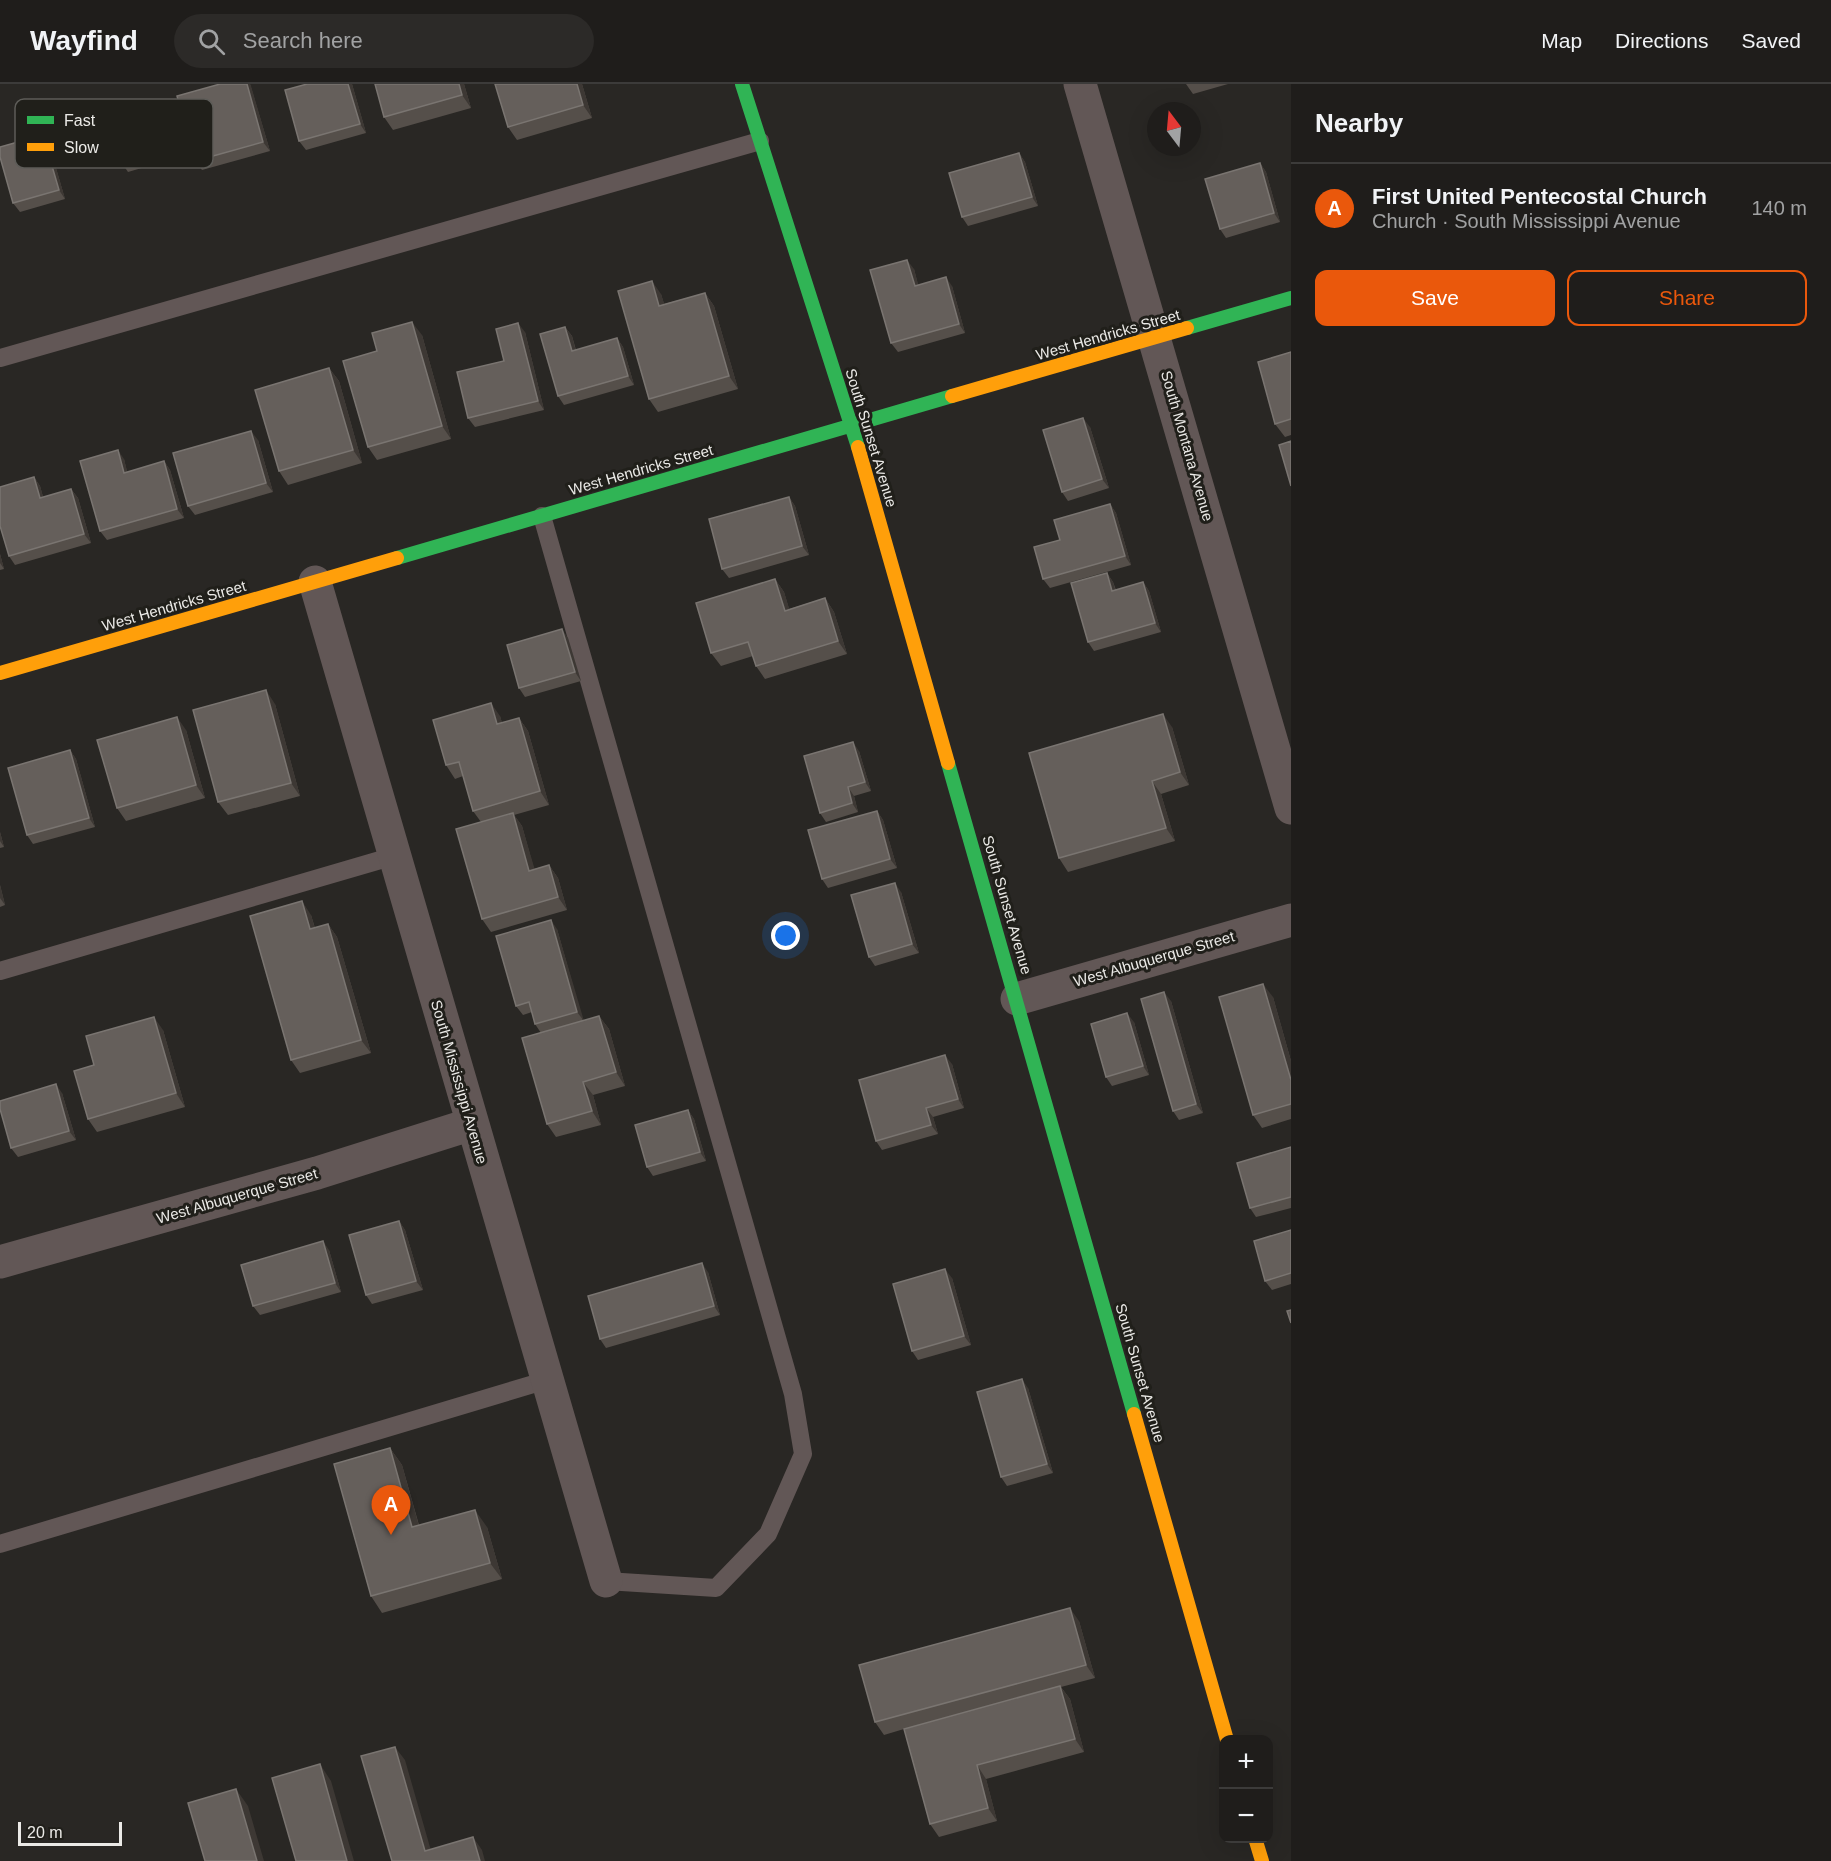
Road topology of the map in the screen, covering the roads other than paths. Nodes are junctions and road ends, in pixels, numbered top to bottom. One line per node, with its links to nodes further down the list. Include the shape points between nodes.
1 (742, 84): 3 (main road, South Sunset Avenue)
2 (1080, 84): 5 (street, South Montana Avenue)
3 (760, 141): 6 (lane); 7 (main road, South Sunset Avenue)
4 (1291, 298): 5 (main road, West Hendricks Street)
5 (1155, 338): 7 (main road, West Hendricks Street); 11 (street, South Montana Avenue)
6 (0, 358)
7 (852, 426): 8 (main road, West Hendricks Street); 15 (main road, South Sunset Avenue)
8 (542, 516): 9 (main road, West Hendricks Street); 20 (lane, via 793,1394 803,1454 768,1534 716,1588)
9 (315, 582): 10 (main road, West Hendricks Street); 12 (street, South Mississippi Avenue)
10 (0, 674)
11 (1291, 808)
12 (394, 856): 14 (lane); 16 (street, South Mississippi Avenue)
13 (1291, 920): 15 (street, West Albuquerque Street)
14 (0, 971)
15 (1017, 999): 21 (main road, South Sunset Avenue)
16 (472, 1124): 17 (street, West Albuquerque Street, via 317,1173); 18 (street, South Mississippi Avenue)
17 (0, 1262)
18 (547, 1380): 19 (lane); 20 (street, South Mississippi Avenue)
19 (0, 1544)
20 (606, 1581)
21 (1226, 1735)

